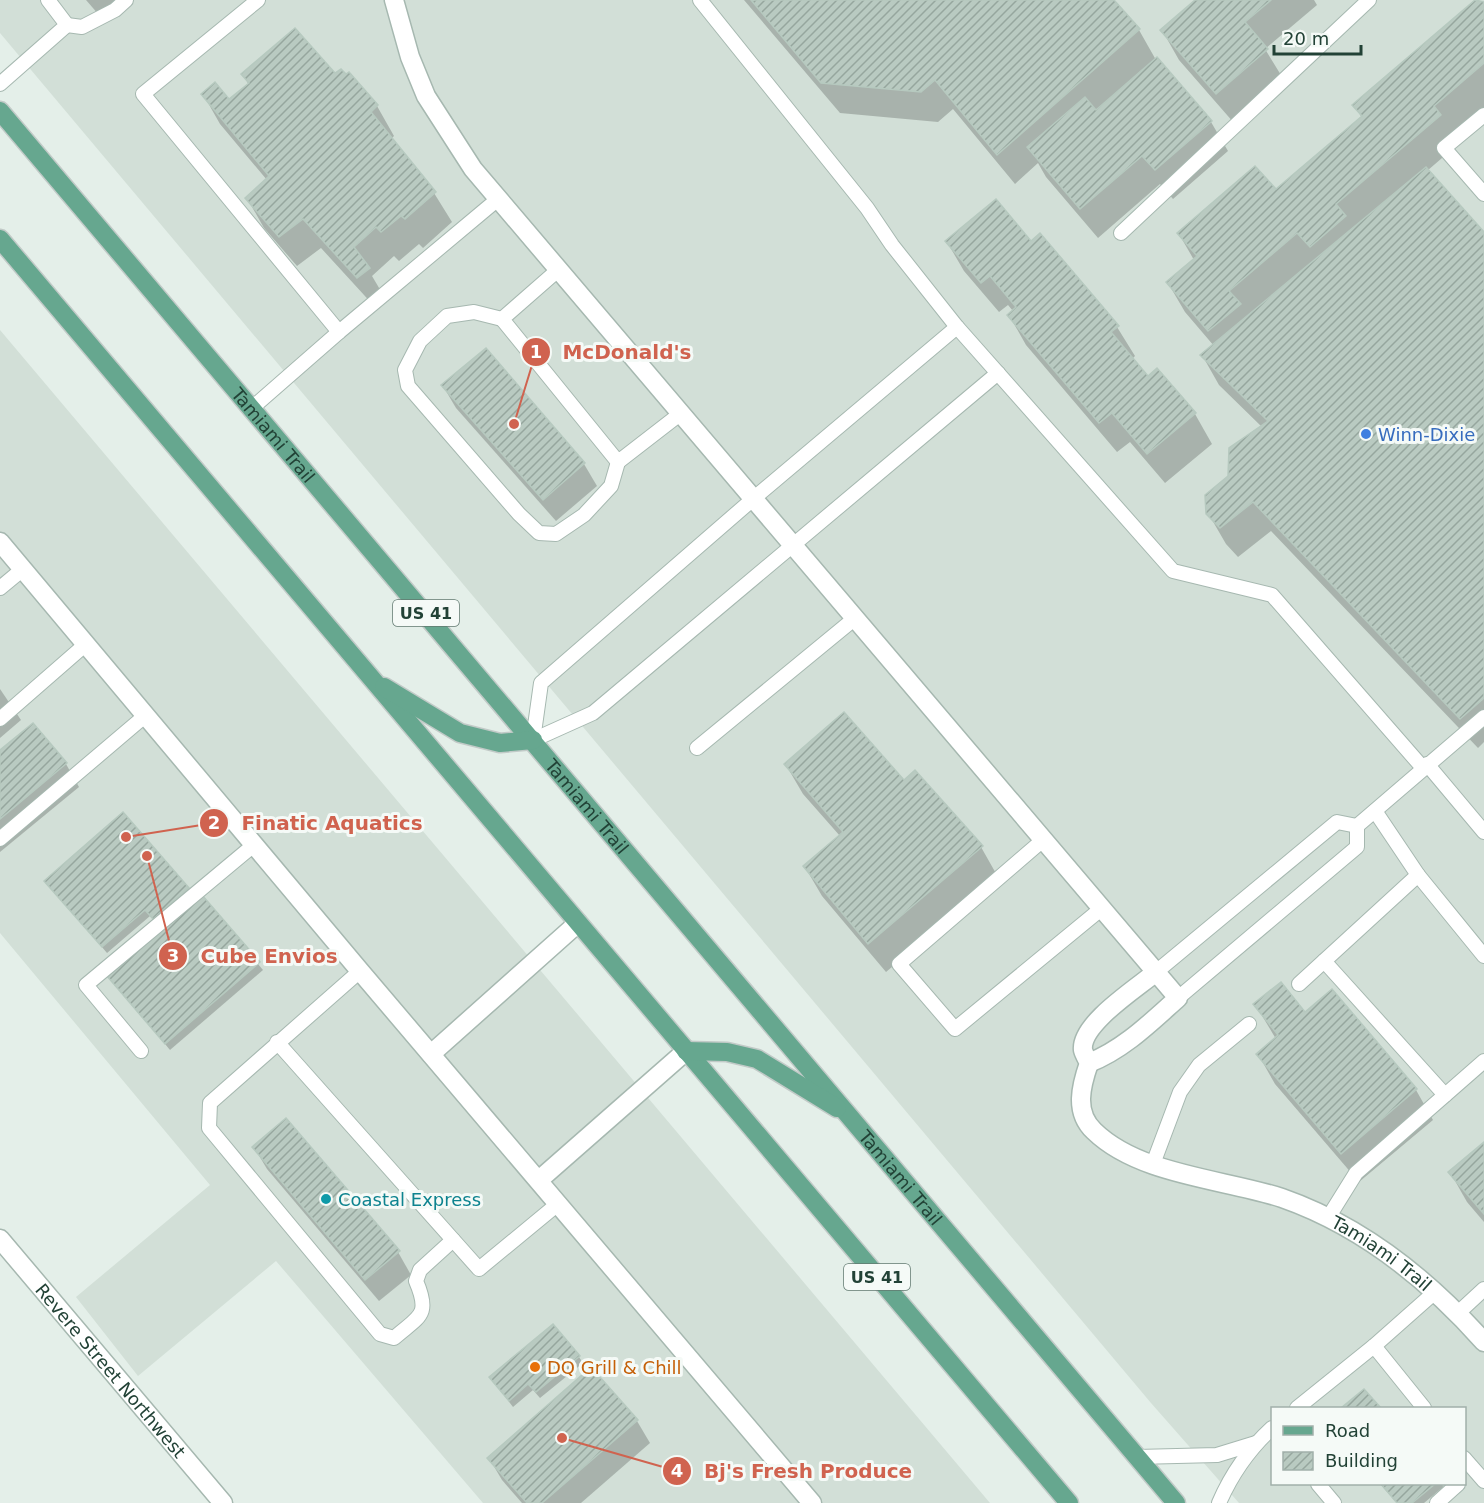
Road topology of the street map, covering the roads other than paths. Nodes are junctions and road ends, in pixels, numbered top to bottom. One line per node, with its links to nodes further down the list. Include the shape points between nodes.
1 (48, 0): 7 (lane)
2 (126, 0): 7 (lane, via 82,27)
3 (258, 0): 18 (lane, via 143,94)
4 (394, 0): 12 (street, via 426,96 473,169)
5 (700, 0): 17 (lane)
6 (1369, 0): 13 (lane)
7 (67, 25): 8 (lane)
8 (0, 84)
9 (0, 111): 20 (main road, Tamiami Trail / US 41)
10 (1484, 115): 11 (lane, via 1443,148)
11 (1484, 194)
12 (498, 199): 15 (street); 18 (lane)
13 (1121, 233)
14 (0, 239): 30 (main road, US 41)
15 (558, 270): 16 (lane); 21 (street)
16 (502, 319): 22 (lane); 22 (lane, via 474,312 447,316 420,341 405,370 408,386 539,533 556,534 584,514 611,486)
17 (957, 327): 19 (lane); 23 (lane)
18 (339, 332): 20 (lane)
19 (998, 373): 25 (lane); 36 (lane, via 1173,571 1272,595)
20 (252, 408): 34 (main road, Tamiami Trail / US 41)
21 (680, 414): 22 (lane); 23 (street)
22 (618, 462)
23 (753, 499): 25 (street); 34 (lane, via 541,683)
24 (0, 542): 26 (street)
25 (791, 545): 28 (street); 34 (lane, via 593,713)
26 (23, 569): 27 (lane); 29 (street)
27 (0, 588)
28 (854, 619): 35 (lane); 41 (street)
29 (86, 644): 31 (street); 33 (lane)
30 (372, 680): 34 (main road, via 460,732 500,743); 45 (main road, US 41)
31 (146, 716): 40 (lane); 42 (street)
32 (1484, 717): 36 (lane)
33 (0, 719)
34 (533, 740): 60 (main road, Tamiami Trail / US 41)
35 (698, 748)
36 (1425, 766): 37 (lane); 39 (lane)
37 (1375, 811): 38 (lane); 43 (lane)
38 (1357, 826): 49 (lane, via 1337,822); 51 (lane, via 1357,847)
39 (1484, 832)
40 (0, 839)
41 (1043, 840): 44 (street); 44 (lane, via 899,964 954,1029)
42 (255, 844): 48 (street); 55 (lane, via 86,985)
43 (1418, 875): 46 (lane); 47 (lane)
44 (1101, 909): 49 (street)
45 (578, 923): 54 (main road, US 41); 56 (street)
46 (1484, 956)
47 (1324, 961): 50 (lane); 59 (lane)
48 (360, 971): 53 (lane); 56 (street)
49 (1156, 972): 51 (street); 58 (street, Tamiami Trail, via 1091,1025 1083,1050)
50 (1299, 984)
51 (1178, 998): 58 (street, via 1108,1056)
52 (1249, 1024): 61 (lane, via 1199,1065 1180,1092)
53 (278, 1042): 66 (lane); 66 (lane, via 210,1103 209,1128 380,1334 394,1338 420,1315 424,1300 416,1281 420,1270)
54 (686, 1051): 60 (main road, via 727,1052 758,1059); 62 (street); 83 (main road, US 41)
55 (141, 1052)
56 (431, 1054): 62 (street)
57 (1484, 1061): 59 (lane)
58 (1089, 1063): 61 (street, Tamiami Trail, via 1080,1092 1083,1116 1093,1131 1119,1149)
59 (1445, 1095): 64 (lane, via 1356,1173)
60 (851, 1117): 76 (main road, Tamiami Trail / US 41)
61 (1153, 1164): 64 (street, Tamiami Trail, via 1283,1199)
62 (539, 1180): 63 (street)
63 (560, 1203): 66 (lane, via 479,1269); 82 (street)
64 (1328, 1218): 68 (street, Tamiami Trail, via 1412,1270)
65 (0, 1239): 81 (street, Revere Street Northwest)
66 (453, 1240)
67 (1484, 1289): 69 (lane)
68 (1436, 1292): 69 (street, Tamiami Trail); 71 (lane)
69 (1458, 1313): 70 (street, Tamiami Trail)
70 (1484, 1342)
71 (1374, 1346): 72 (lane); 73 (lane)
72 (1298, 1407)
73 (1423, 1407)
74 (1271, 1429): 75 (lane)
75 (1256, 1443): 76 (lane, via 1217,1455); 85 (lane, via 1232,1473)
76 (1137, 1457): 84 (main road, Tamiami Trail / US 41)
77 (1469, 1473): 78 (lane)
78 (1484, 1481)
79 (1319, 1485): 86 (lane)
80 (1457, 1485): 87 (lane)
81 (223, 1503)
82 (812, 1503)
83 (1069, 1503)
84 (1176, 1503)
85 (1219, 1503)
86 (1334, 1503)
87 (1437, 1503)

